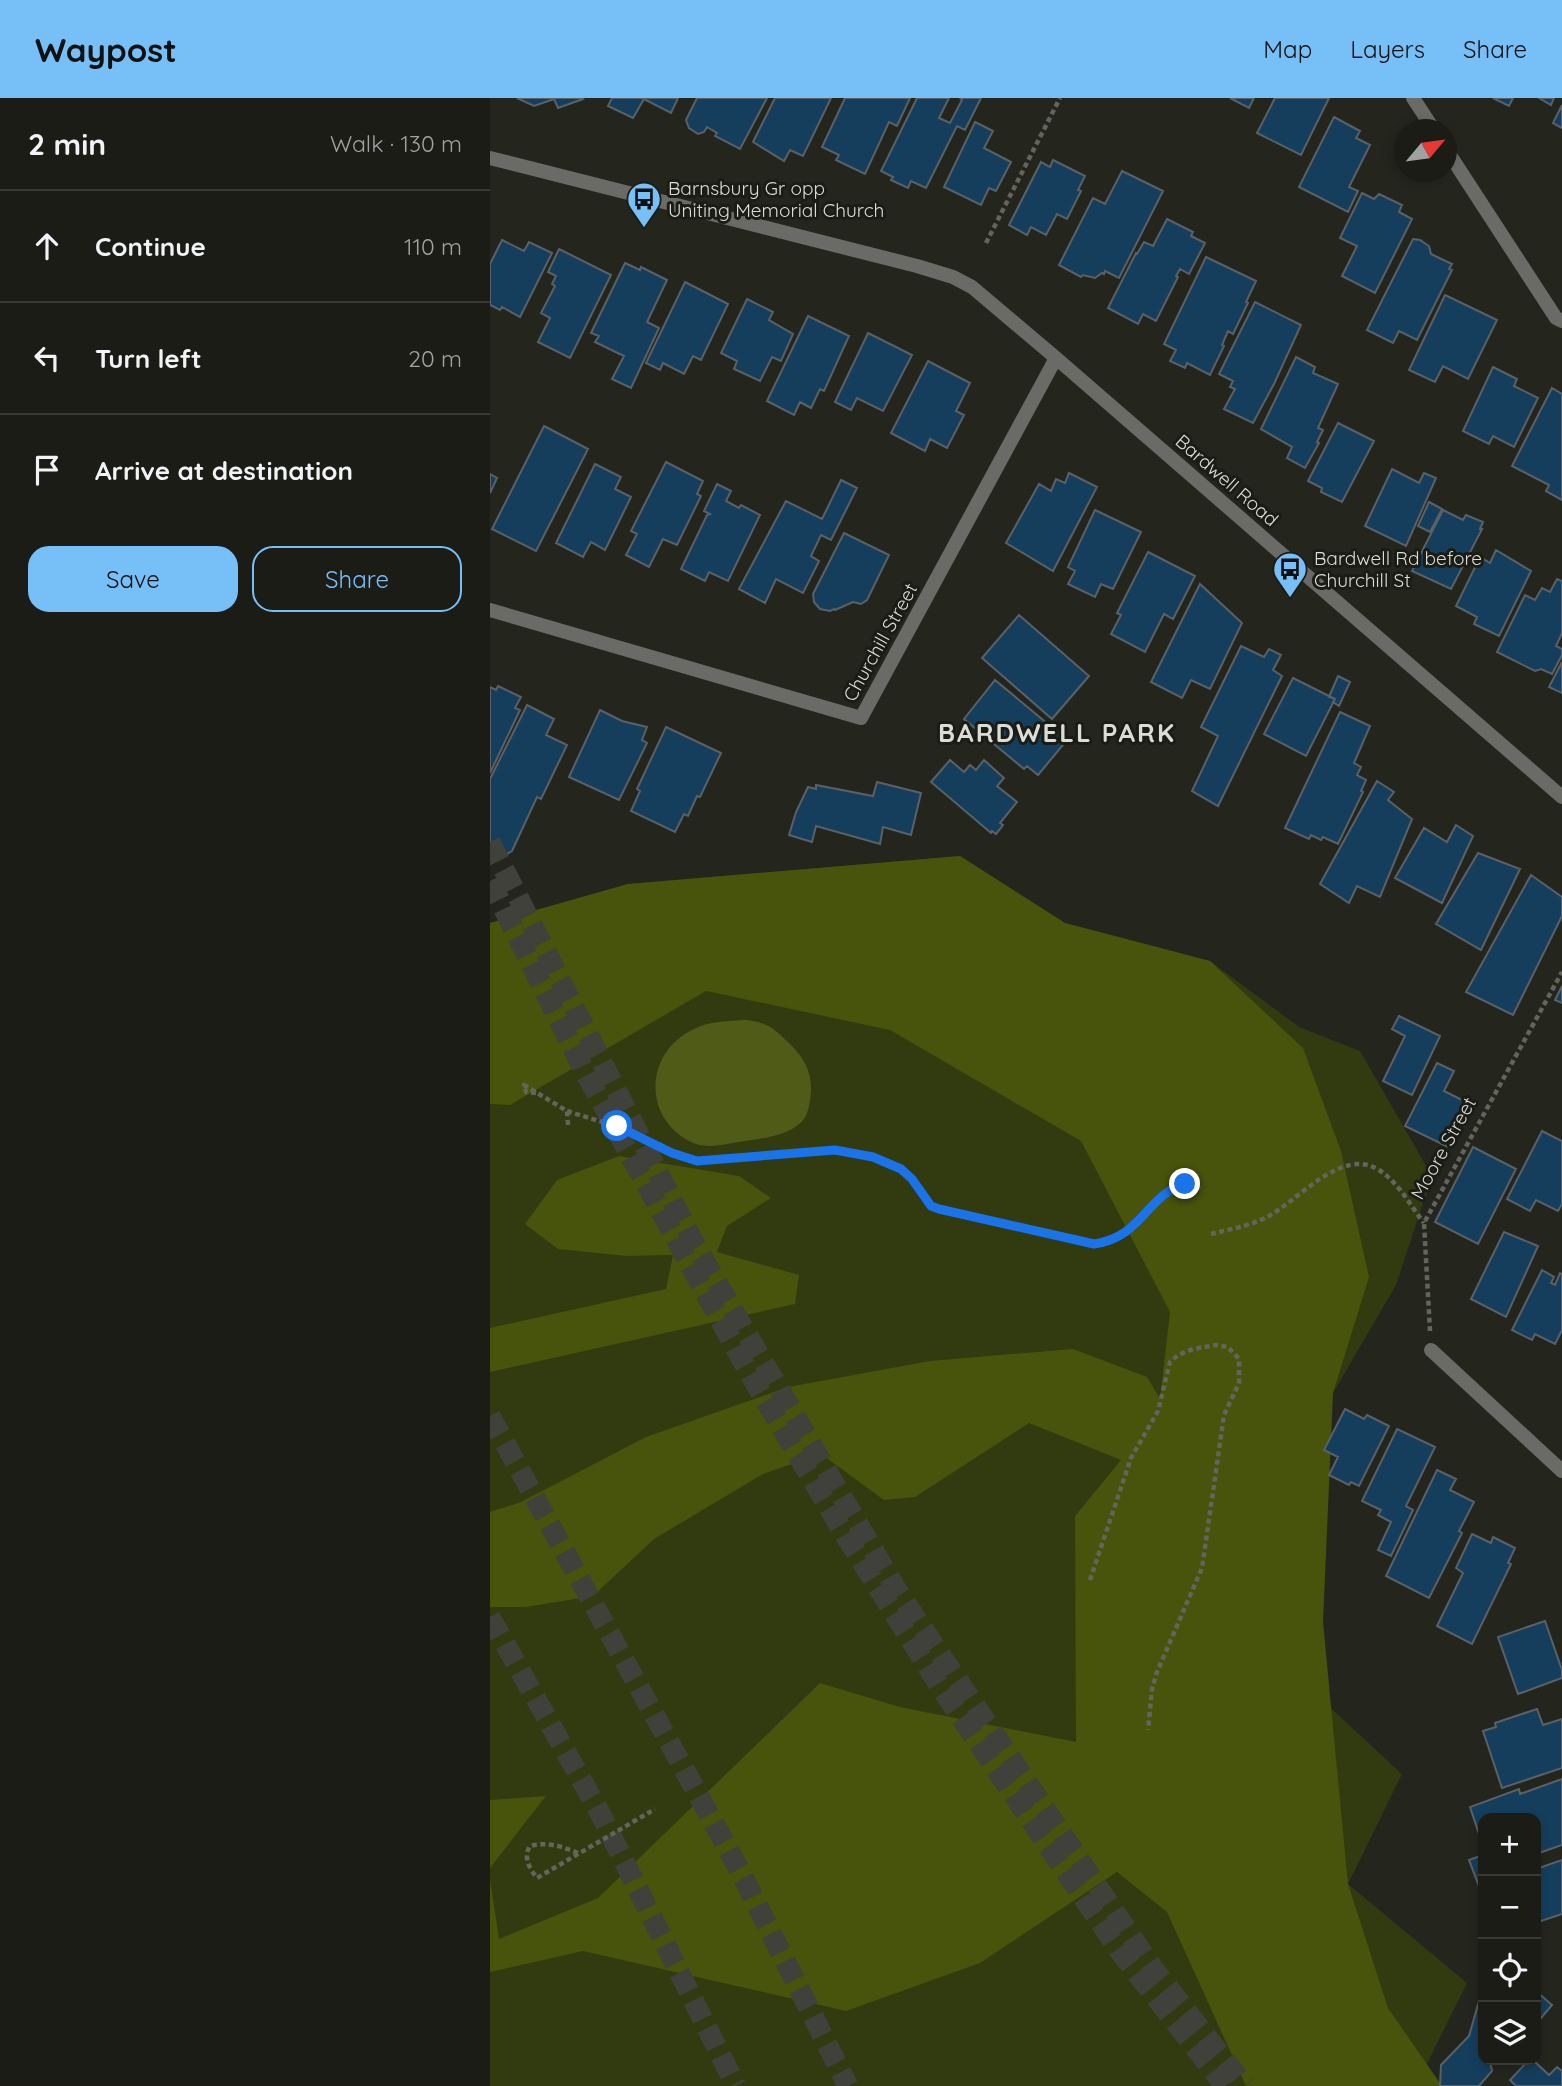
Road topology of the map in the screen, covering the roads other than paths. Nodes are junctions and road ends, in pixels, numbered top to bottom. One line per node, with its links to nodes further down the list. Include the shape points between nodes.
1 (1413, 98): 2 (street)
2 (1427, 119)
3 (490, 158): 6 (street, Bardwell Road, via 953,277 985,296)
4 (1457, 165): 5 (street)
5 (1562, 321)
6 (1056, 358): 7 (street, Churchill Street, via 861,718); 8 (street, Bardwell Road)
7 (490, 610)
8 (1562, 797)
9 (1431, 1350): 10 (street)
10 (1562, 1471)

